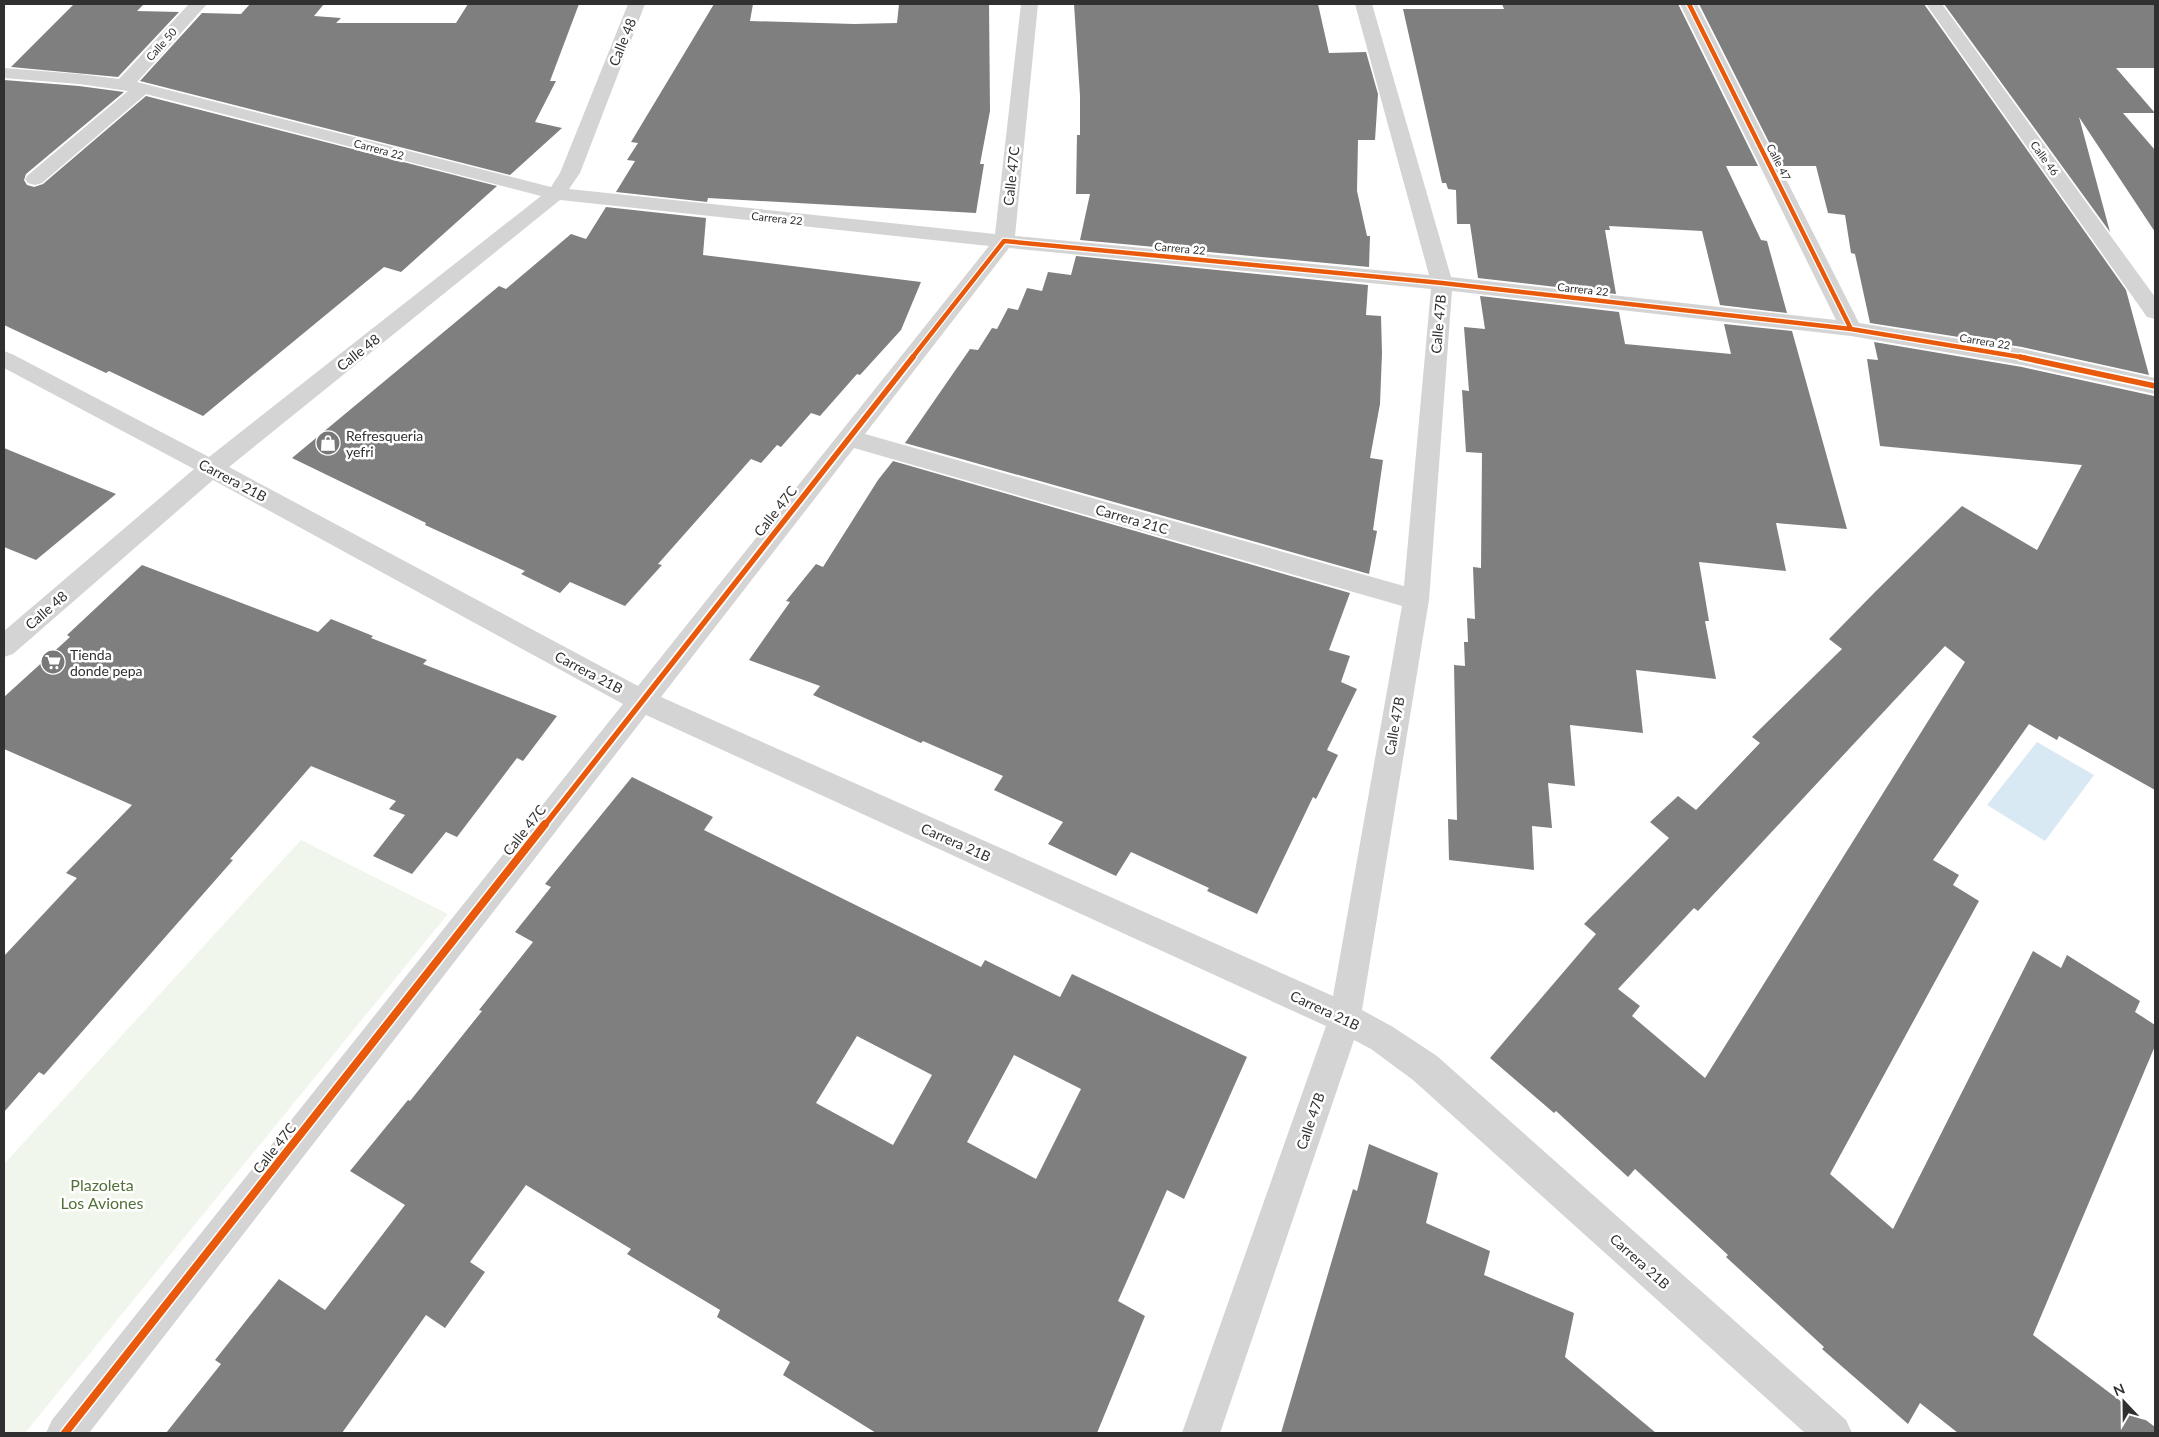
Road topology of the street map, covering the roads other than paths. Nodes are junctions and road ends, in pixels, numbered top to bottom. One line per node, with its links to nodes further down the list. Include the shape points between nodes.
1 (198, 4): 8 (street, Calle 50)
2 (637, 4): 11 (street, Calle 48, via 570,172)
3 (1030, 4): 12 (street, Calle 47C)
4 (1364, 4): 13 (street, Calle 47B)
5 (1689, 4): 15 (street, Calle 47)
6 (1934, 4): 14 (street, Calle 46)
7 (4, 73): 8 (street, Carrera 22)
8 (125, 84): 9 (street, Carrera 22)
9 (143, 88): 10 (street); 11 (street, Carrera 22)
10 (35, 179)
11 (556, 194): 12 (street, Carrera 22); 19 (street, Calle 48)
12 (1004, 241): 13 (street, Carrera 22); 18 (street, Calle 47C)
13 (1442, 284): 15 (street, Carrera 22); 20 (street, Calle 47B)
14 (2155, 312)
15 (1852, 329): 17 (street, Carrera 22, via 2022,357)
16 (4, 359): 19 (street, Carrera 21B)
17 (2155, 386)
18 (849, 438): 20 (street, Carrera 21C); 22 (street, Calle 47C)
19 (211, 468): 21 (street, Calle 48); 22 (street, Carrera 21B)
20 (1416, 600): 23 (street, Calle 47B)
21 (4, 646)
22 (642, 701): 23 (street, Carrera 21B); 24 (street, Calle 47C)
23 (1345, 1018): 25 (street, Calle 47B); 26 (street, Carrera 21B, via 1382,1038 1425,1068)
24 (65, 1433)
25 (1201, 1433)
26 (1834, 1433)

